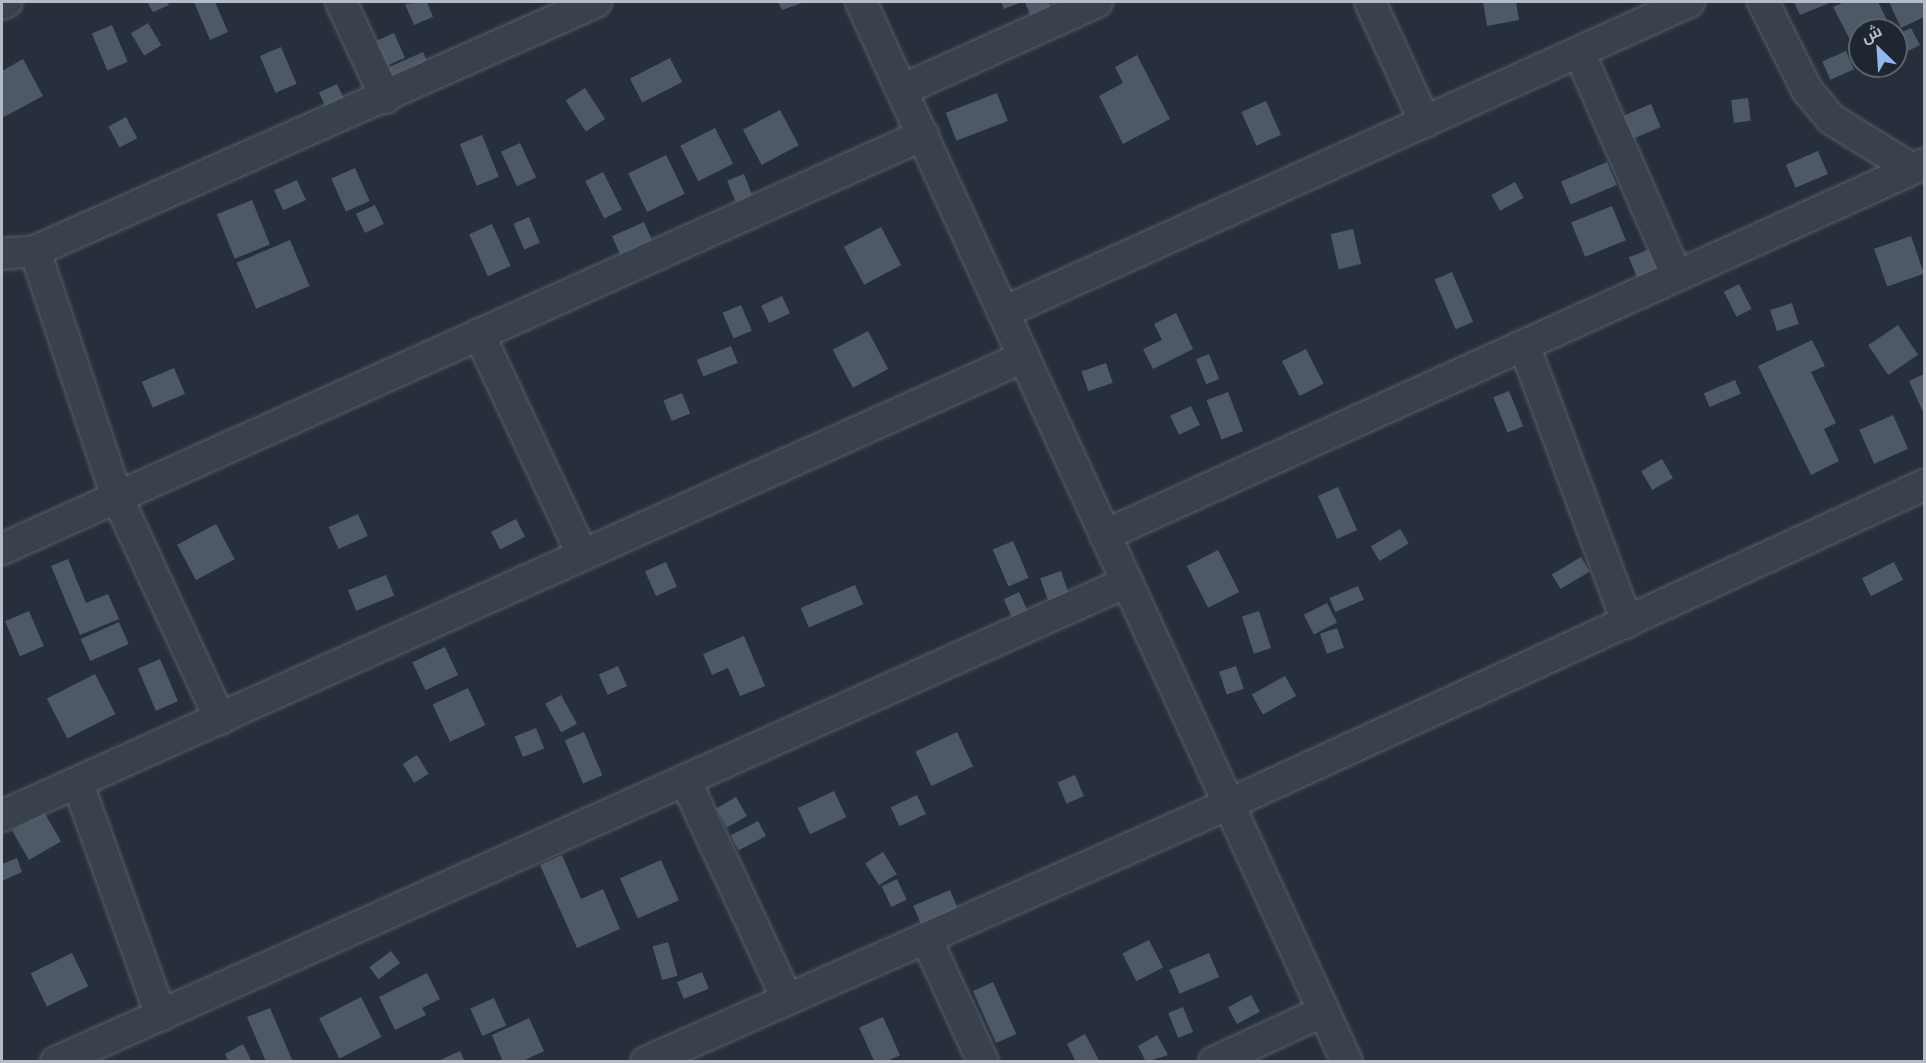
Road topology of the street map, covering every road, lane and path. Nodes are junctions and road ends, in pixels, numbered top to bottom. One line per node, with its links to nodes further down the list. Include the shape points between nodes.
1 (7, 2): 9 (street)
2 (341, 2): 12 (street)
3 (596, 2): 12 (street)
4 (861, 2): 11 (street)
5 (1097, 2): 11 (street)
6 (1370, 2): 13 (street)
7 (1689, 2): 10 (street)
8 (1763, 2): 15 (street, via 1807,90 1831,119)
9 (2, 4)
10 (1579, 52): 13 (street); 18 (street)
11 (902, 90): 14 (street)
12 (386, 98): 16 (street)
13 (1425, 122): 19 (street)
14 (923, 135): 19 (street); 20 (street)
15 (1918, 166): 18 (street)
16 (35, 251): 17 (street); 24 (street)
17 (2, 254)
18 (1677, 276): 21 (street)
19 (1004, 312): 22 (street)
20 (480, 334): 24 (street); 27 (street)
21 (1524, 345): 25 (street); 29 (street)
22 (1024, 357): 25 (street); 27 (street)
23 (1924, 485): 29 (street)
24 (117, 497): 26 (street); 30 (street)
25 (1105, 534): 28 (street)
26 (2, 549)
27 (582, 554): 30 (street)
28 (1127, 582): 31 (street); 33 (street)
29 (1627, 622): 33 (street)
30 (220, 719): 32 (street)
31 (685, 780): 36 (street); 38 (street)
32 (78, 784): 34 (street); 38 (street)
33 (1229, 804): 35 (street); 37 (street)
34 (2, 816)
35 (926, 938): 36 (street); 41 (street)
36 (787, 999): 40 (street)
37 (1324, 1011): 42 (street); 43 (street)
38 (161, 1016): 39 (street)
39 (56, 1062)
40 (646, 1062)
41 (983, 1062)
42 (1214, 1062)
43 (1347, 1062)

